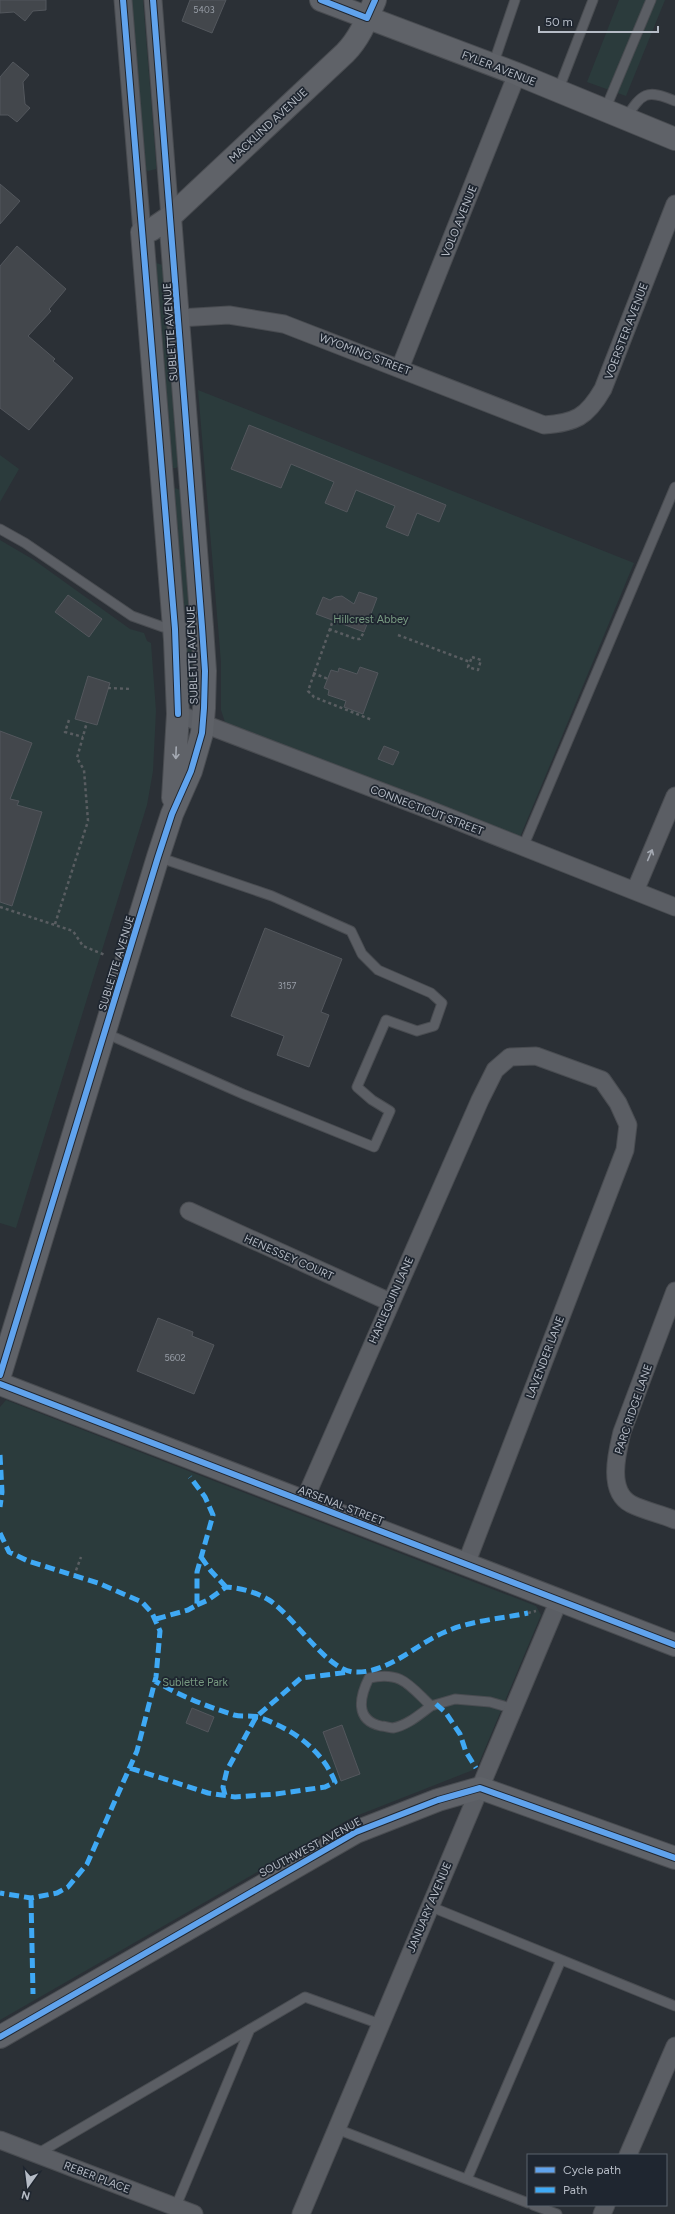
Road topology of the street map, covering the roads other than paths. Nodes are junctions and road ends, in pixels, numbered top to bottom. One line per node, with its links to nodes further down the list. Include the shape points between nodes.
1 (123, 0): 16 (street, SUBLETTE AVENUE)
2 (154, 0): 15 (street, SUBLETTE AVENUE)
3 (321, 0): 7 (street, FYLER AVENUE)
4 (515, 0): 8 (lane)
5 (593, 0): 10 (lane)
6 (651, 0): 12 (lane)
7 (371, 9): 8 (street, FYLER AVENUE); 15 (street, MACKLIND AVENUE, via 354,44)
8 (493, 66): 9 (street, FYLER AVENUE)
9 (517, 74): 10 (street, FYLER AVENUE); 18 (street, VOLO AVENUE)
10 (558, 91): 12 (street, FYLER AVENUE)
11 (675, 101): 12 (lane, via 647,94)
12 (615, 114): 13 (street, FYLER AVENUE)
13 (675, 139)
14 (675, 204): 19 (street, VOERSTER AVENUE, via 603,389 594,405 576,419 564,423)
15 (170, 217): 16 (street, MACKLIND AVENUE, via 151,230); 17 (street, SUBLETTE AVENUE)
16 (142, 232): 23 (street, SUBLETTE AVENUE)
17 (179, 318): 18 (street, WYOMING STREET, via 229,315 284,324); 22 (street, SUBLETTE AVENUE)
18 (400, 368): 19 (street, WYOMING STREET)
19 (544, 424)
20 (675, 488): 28 (lane)
21 (0, 529): 23 (lane, via 58,564 132,616)
22 (202, 627): 23 (lane); 25 (street, SUBLETTE AVENUE, via 205,671)
23 (175, 629): 24 (street, SUBLETTE AVENUE)
24 (178, 714): 25 (street, CONNECTICUT STREET); 27 (street, SUBLETTE AVENUE, one-way to 27)
25 (203, 724): 27 (street, SUBLETTE AVENUE, via 191,771); 28 (street, CONNECTICUT STREET)
26 (675, 796): 30 (street, one-way to 26)
27 (172, 814): 29 (street, SUBLETTE AVENUE)
28 (522, 847): 30 (street, CONNECTICUT STREET)
29 (158, 857): 32 (street, SUBLETTE AVENUE); 32 (lane, via 272,896 351,931 362,954 378,970 431,993 442,1003 434,1026 417,1031 386,1020 357,1087 390,1111 374,1147 243,1094)
30 (634, 891): 31 (street, CONNECTICUT STREET)
31 (675, 907)
32 (105, 1033): 37 (street, SUBLETTE AVENUE)
33 (625, 1150): 36 (street, HARLEQUIN LANE, via 628,1125 618,1103 602,1080 536,1056 510,1057 495,1070 480,1100); 41 (street, LAVENDER LANE)
34 (189, 1211): 36 (street, HENESSEY COURT)
35 (675, 1291): 40 (street, PARC RIDGE LANE, via 622,1432 616,1456 620,1492 630,1503)
36 (390, 1302): 39 (street, HARLEQUIN LANE)
37 (0, 1375)
38 (0, 1384): 39 (street, ARSENAL STREET)
39 (304, 1501): 41 (street, ARSENAL STREET)
40 (675, 1520)
41 (466, 1564): 42 (street, ARSENAL STREET)
42 (559, 1600): 43 (street, ARSENAL STREET); 45 (street, JANUARY AVENUE)
43 (675, 1645)
44 (431, 1706): 44 (lane, via 404,1680 386,1675 369,1678 362,1693 361,1709 368,1719 392,1728 410,1721); 45 (lane, via 455,1699 490,1702)
45 (514, 1709): 46 (street, JANUARY AVENUE)
46 (480, 1788): 47 (street); 48 (street, JANUARY AVENUE); 53 (street, SOUTHWEST AVENUE, via 438,1800 356,1832)
47 (675, 1858)
48 (429, 1906): 49 (lane); 51 (street, JANUARY AVENUE)
49 (561, 1960): 50 (lane); 59 (lane)
50 (675, 2006)
51 (380, 2024): 52 (lane, via 305,1997); 55 (street, JANUARY AVENUE)
52 (250, 2029): 57 (lane); 61 (lane)
53 (0, 2037)
54 (675, 2046): 58 (street)
55 (337, 2129): 59 (lane); 64 (street, JANUARY AVENUE)
56 (0, 2140): 57 (street, REBER PLACE)
57 (37, 2154): 61 (street, REBER PLACE)
58 (628, 2154)
59 (467, 2179): 60 (lane)
60 (527, 2203)
61 (176, 2206): 63 (street, REBER PLACE)
62 (536, 2206): 65 (lane)
63 (194, 2214)
64 (302, 2214)
65 (557, 2214)

